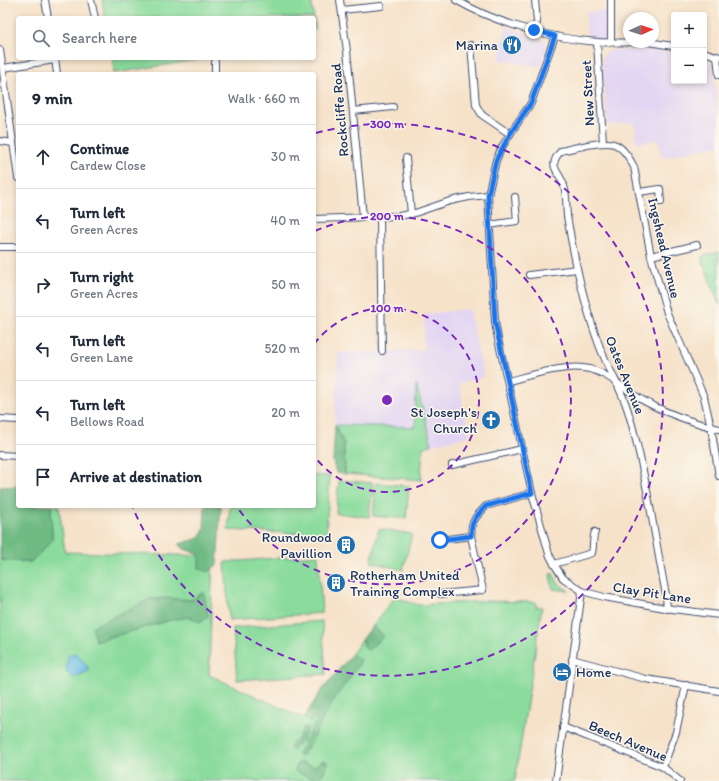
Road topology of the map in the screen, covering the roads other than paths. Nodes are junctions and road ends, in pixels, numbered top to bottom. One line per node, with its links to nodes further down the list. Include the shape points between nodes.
1 (45, 0): 9 (street)
2 (91, 0): 10 (street)
3 (340, 0): 8 (street, Rockcliffe Road)
4 (456, 0): 11 (street, via 486,15)
5 (535, 0): 11 (street, via 537,22)
6 (611, 0): 14 (street)
7 (381, 6): 8 (street)
8 (342, 10): 28 (street, Rockcliffe Road)
9 (48, 16)
10 (95, 16)
11 (534, 30): 12 (street)
12 (555, 36): 13 (street); 31 (street, Clay Pit Lane, via 531,103)
13 (597, 42): 14 (street); 34 (street, New Street)
14 (611, 42): 16 (street, via 648,42)
15 (471, 45): 31 (street, via 478,110)
16 (671, 46)
17 (0, 50): 23 (street)
18 (707, 53): 19 (street)
19 (718, 56): 26 (street)
20 (49, 60): 23 (street)
21 (55, 60): 24 (street)
22 (215, 62): 25 (street)
23 (3, 68): 30 (street)
24 (57, 72)
25 (215, 72)
26 (719, 75)
27 (393, 108): 28 (street)
28 (353, 111): 42 (street, Rockcliffe Road)
29 (16, 128): 30 (street)
30 (10, 129): 33 (street)
31 (510, 134): 38 (street, Clay Pit Lane, via 496,160)
32 (0, 142): 33 (street)
33 (12, 143): 36 (street)
34 (603, 143): 37 (street, Ingshead Avenue, via 614,144 629,156); 50 (street, Oates Avenue, via 561,151 555,160 554,165 564,184)
35 (406, 158): 41 (street)
36 (16, 166)
37 (639, 192): 40 (street, via 660,189); 49 (street, Ingshead Avenue)
38 (488, 195): 41 (street, via 450,201); 45 (street, Clay Pit Lane)
39 (515, 197): 45 (street, via 517,221)
40 (661, 202)
41 (411, 214): 43 (street)
42 (363, 217): 43 (street); 44 (street)
43 (380, 217): 52 (street)
44 (316, 218)
45 (489, 225): 53 (street, Clay Pit Lane, via 495,322)
46 (697, 245): 49 (street)
47 (0, 247): 48 (street)
48 (16, 247)
49 (651, 256): 57 (street, Ingshead Avenue, via 667,313 704,397)
50 (577, 269): 51 (street); 54 (street, Oates Avenue, via 598,343)
51 (529, 275)
52 (382, 352)
53 (508, 381): 54 (street, via 578,367 596,370); 59 (street, Clay Pit Lane)
54 (615, 381): 57 (street, via 640,399 673,415); 71 (street, Oates Avenue, via 628,409 637,441)
55 (0, 419): 56 (street)
56 (16, 420)
57 (711, 427): 58 (street); 63 (street, Ingshead Avenue)
58 (719, 429)
59 (522, 448): 62 (street); 64 (street, Clay Pit Lane)
60 (0, 455): 61 (street)
61 (16, 456)
62 (452, 465)
63 (719, 476)
64 (532, 493): 66 (street, via 486,506 472,525); 68 (street, Clay Pit Lane)
65 (595, 532): 68 (street, via 592,553)
66 (471, 536): 67 (street); 70 (street, via 483,590)
67 (440, 540)
68 (554, 564): 69 (street, Clay Pit Lane, via 563,578)
69 (582, 591): 71 (street, Clay Pit Lane); 73 (street)
70 (441, 594)
71 (667, 608): 72 (street, Clay Pit Lane)
72 (719, 615)
73 (572, 659): 74 (street, via 646,679); 76 (street)
74 (686, 685): 75 (street); 77 (street, via 676,732)
75 (719, 691)
76 (563, 727): 77 (street, Beech Avenue); 78 (street)
77 (663, 768): 79 (street, Beech Avenue)
78 (556, 781)
79 (680, 781)

